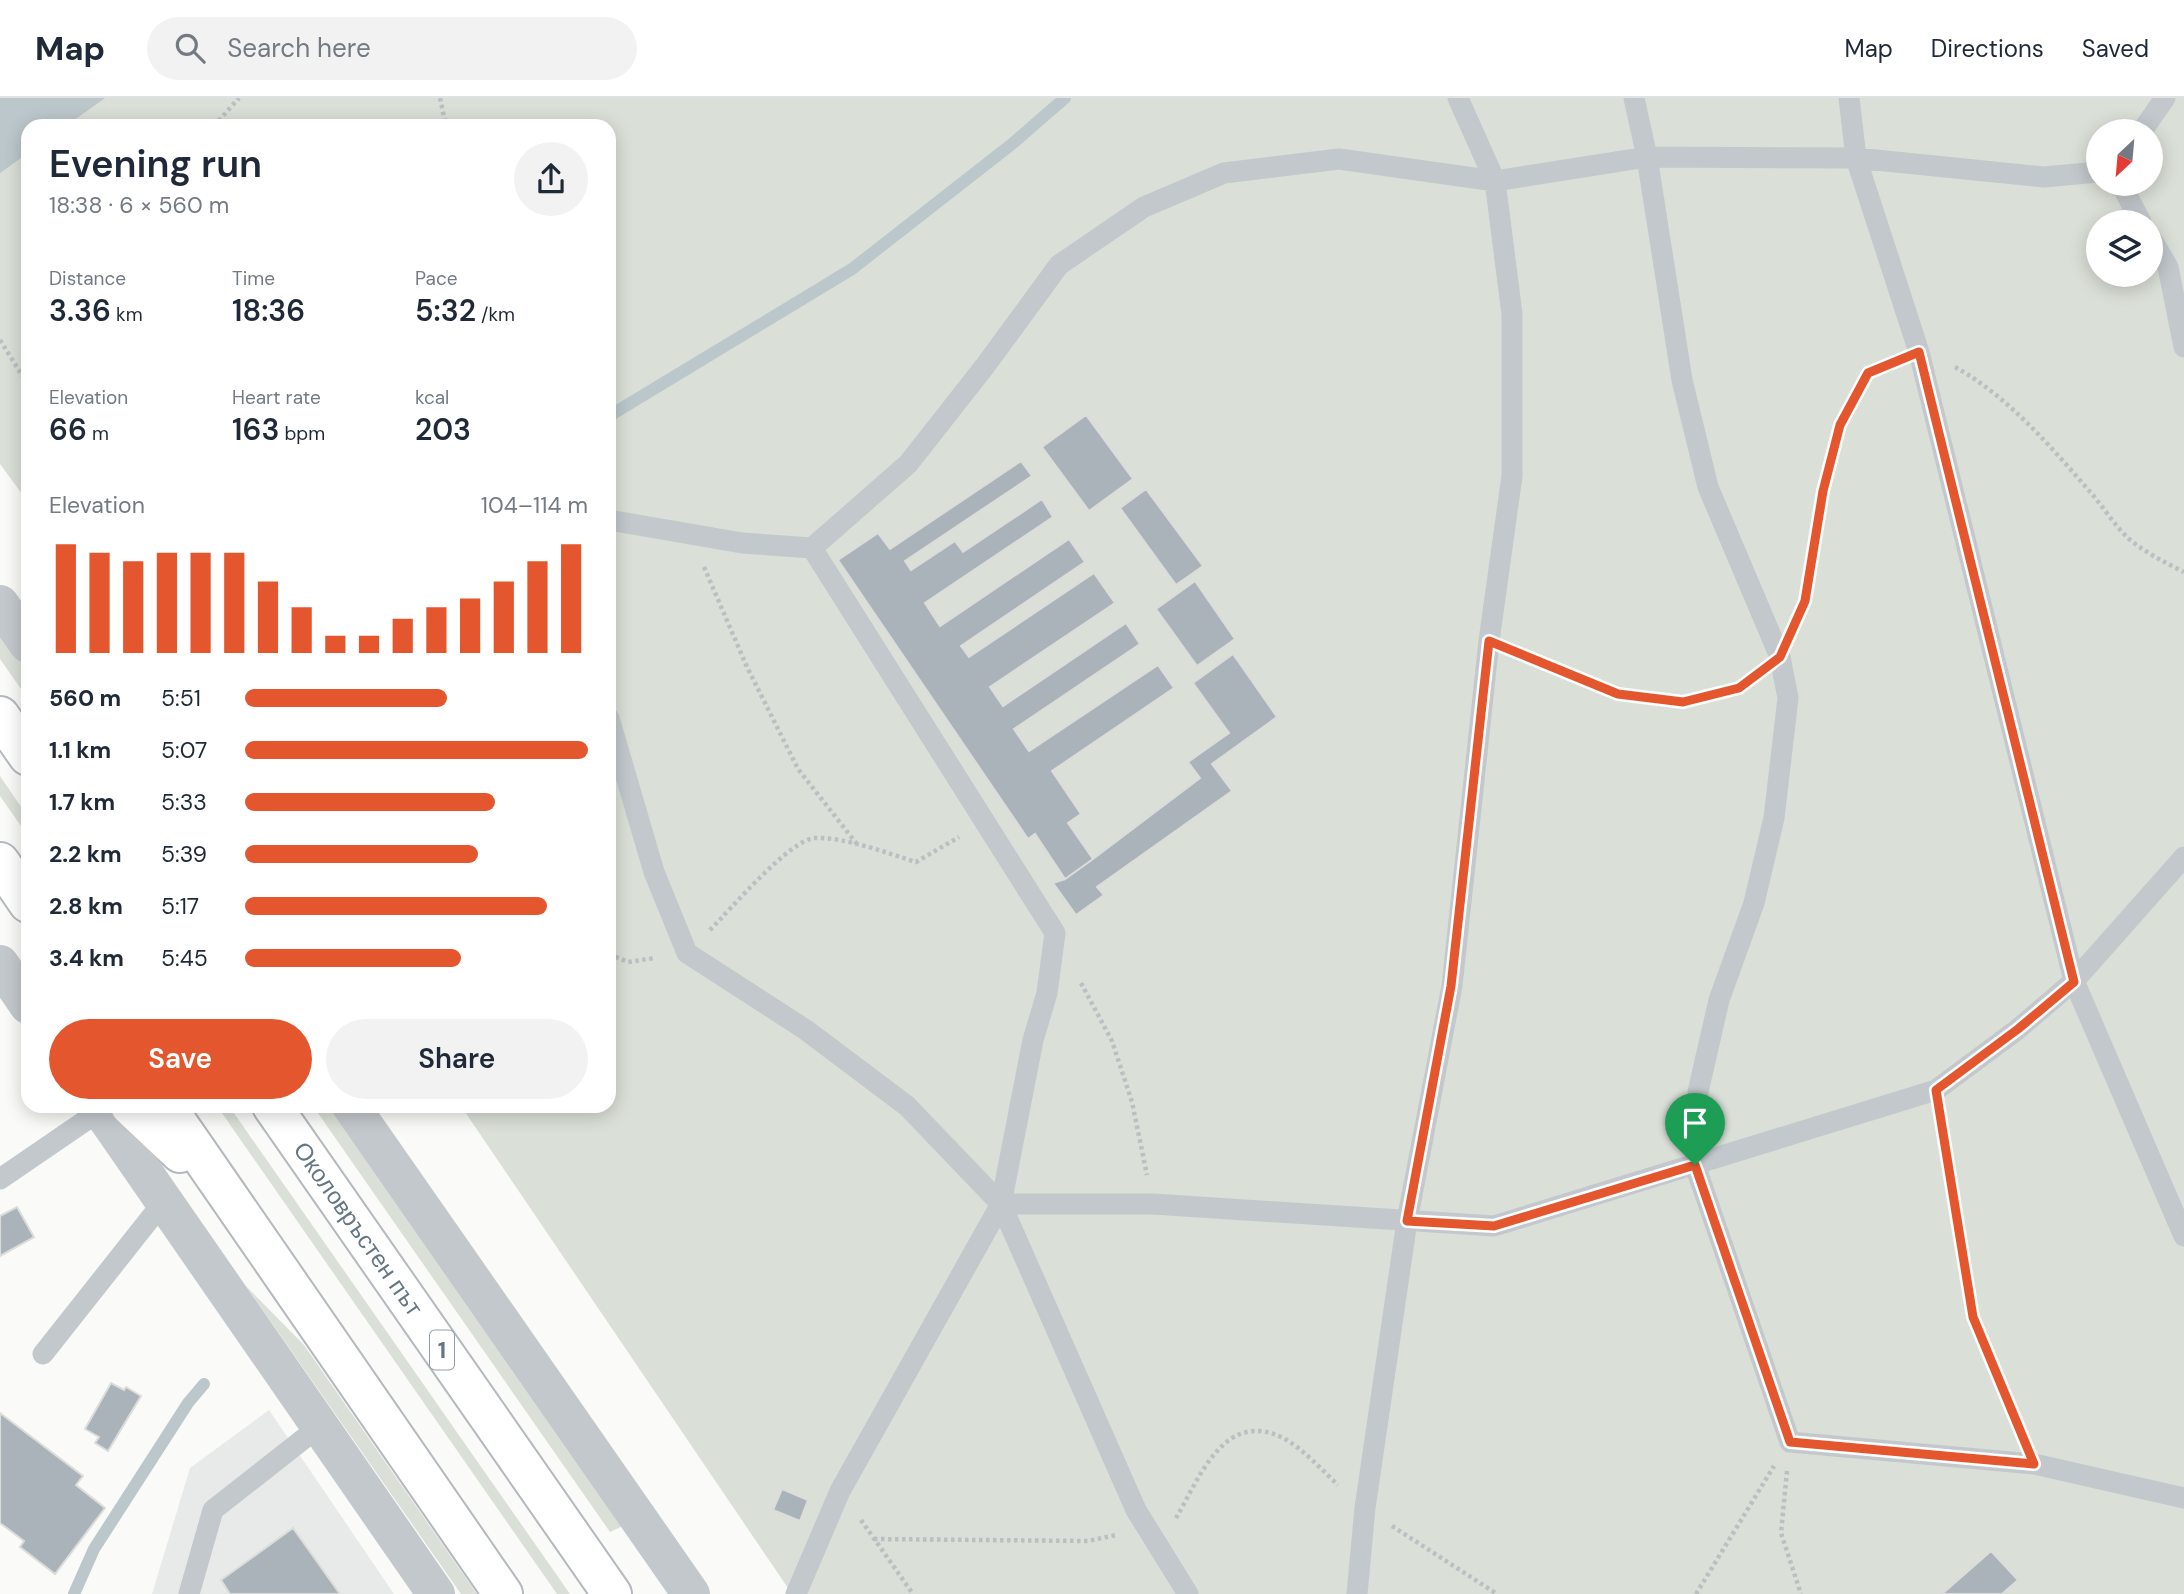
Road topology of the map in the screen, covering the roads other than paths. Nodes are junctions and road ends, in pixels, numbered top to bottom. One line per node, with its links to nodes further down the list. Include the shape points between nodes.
1 (1458, 98): 9 (lane)
2 (1634, 98): 6 (lane)
3 (1849, 98): 7 (lane)
4 (2165, 98): 5 (lane)
5 (2150, 119)
6 (1647, 157): 7 (lane); 9 (lane); 31 (lane, via 1682,380 1708,486 1780,657 1788,698 1774,818 1754,903 1719,1000 1698,1092)
7 (1856, 158): 8 (lane, via 2044,177); 23 (lane, via 1919,352)
8 (2086, 173)
9 (1495, 181): 13 (lane, via 1339,159 1224,173 1143,207 1059,265 908,464); 36 (lane, via 1512,314 1512,476 1451,986)
10 (2163, 258): 11 (lane)
11 (2184, 347)
12 (616, 521): 13 (lane, via 742,543)
13 (812, 548): 35 (lane, via 1055,933 1047,993 1033,1040)
14 (0, 604): 15 (street)
15 (21, 634)
16 (0, 716): 18 (highway)
17 (616, 742): 35 (lane, via 654,872 687,953 806,1030 907,1106)
18 (21, 747)
19 (2184, 857): 23 (lane)
20 (0, 862): 21 (highway)
21 (21, 893)
22 (0, 964): 24 (street)
23 (2074, 982): 31 (lane, via 1936,1090); 37 (lane)
24 (21, 995)
25 (100, 1113): 32 (lane)
26 (113, 1113): 34 (street)
27 (117, 1113): 33 (highway)
28 (171, 1113): 33 (highway)
29 (277, 1113): 44 (highway, Околовръстен път / 1)
30 (356, 1113): 45 (street)
31 (1695, 1165): 36 (lane, via 1494,1226); 40 (lane, via 1790,1442 2034,1464)
32 (0, 1179)
33 (230, 1200): 43 (highway)
34 (164, 1201): 38 (lane); 39 (street)
35 (1001, 1204): 36 (lane, via 1153,1204); 46 (lane, via 840,1491); 47 (lane, via 1136,1510)
36 (1407, 1221): 48 (lane)
37 (2184, 1236)
38 (43, 1354)
39 (320, 1426): 41 (lane, via 213,1510); 42 (street)
40 (2184, 1498)
41 (189, 1594)
42 (436, 1594)
43 (503, 1594)
44 (612, 1594)
45 (691, 1594)
46 (796, 1594)
47 (1188, 1594)
48 (1357, 1594)

